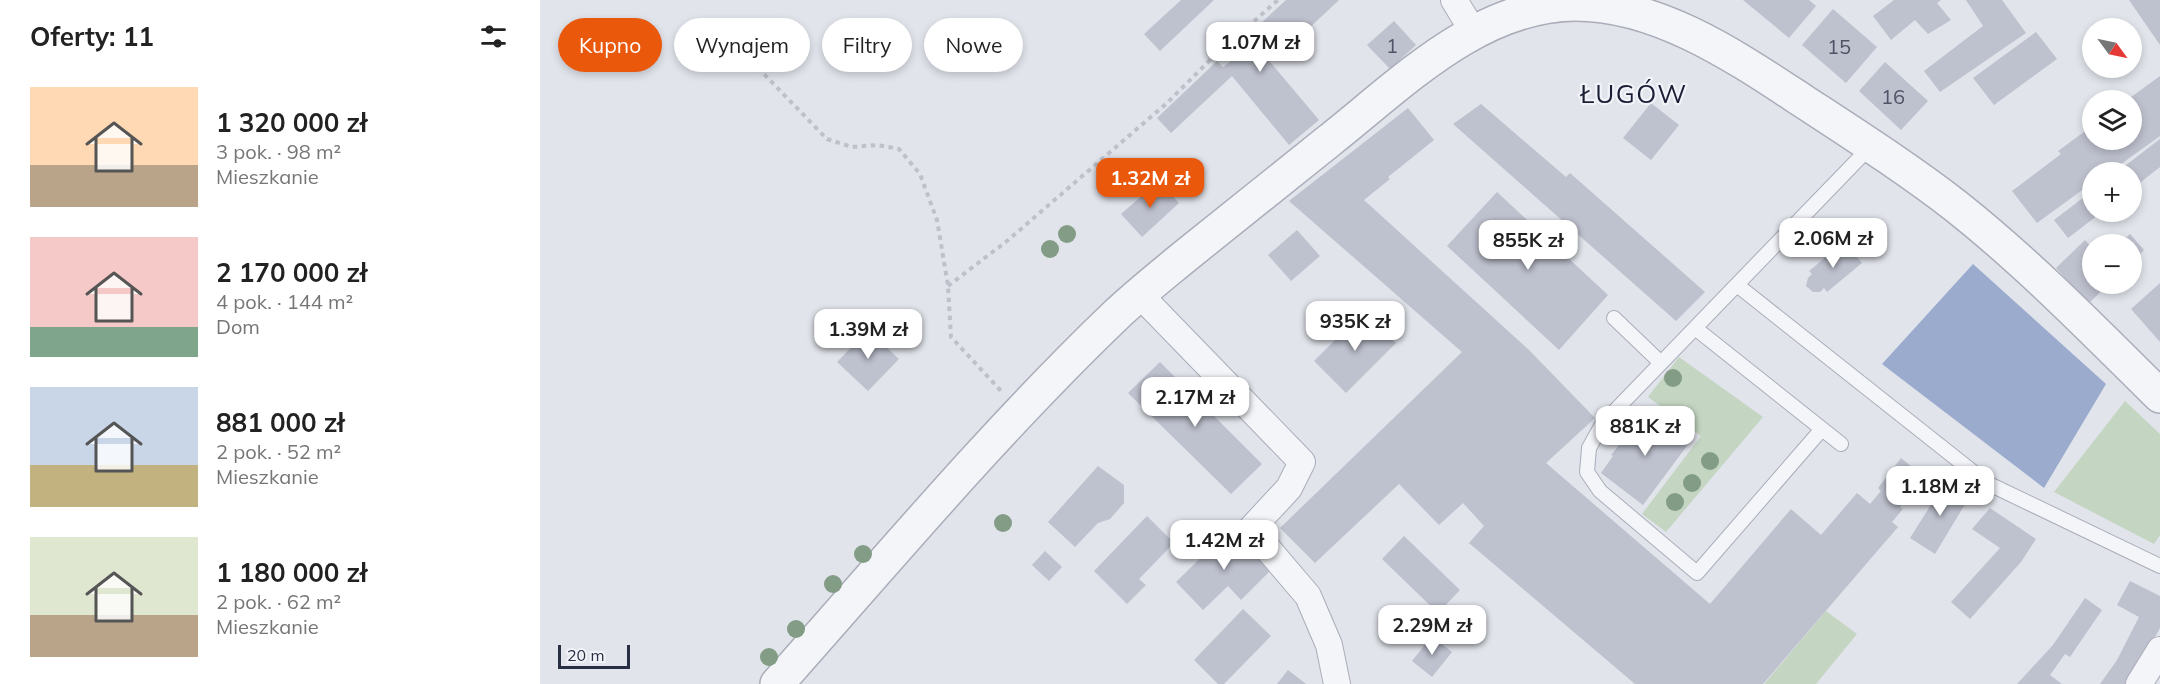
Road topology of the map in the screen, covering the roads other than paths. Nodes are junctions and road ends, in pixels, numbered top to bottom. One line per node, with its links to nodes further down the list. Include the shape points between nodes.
1 (1454, 0): 3 (street)
2 (1634, 7): 3 (street, via 1576,4 1536,8); 4 (street, via 1705,41)
3 (1474, 33): 6 (street, via 1437,55)
4 (1871, 146): 5 (lane); 10 (street, via 2002,244)
5 (1737, 285): 8 (lane); 13 (lane, via 1987,483)
6 (1139, 294): 15 (street, via 1020,411); 16 (street, via 1302,462 1289,488 1251,530 1308,596 1329,645)
7 (1614, 318): 9 (lane)
8 (1695, 328): 9 (lane); 11 (lane)
9 (1661, 363): 11 (lane, via 1603,423 1589,448 1587,472 1600,491 1697,573)
10 (2160, 396)
11 (1822, 429): 12 (lane)
12 (1841, 444)
13 (2160, 566)
14 (2160, 650): 17 (street)
15 (777, 684)
16 (1337, 684)
17 (2139, 684)

